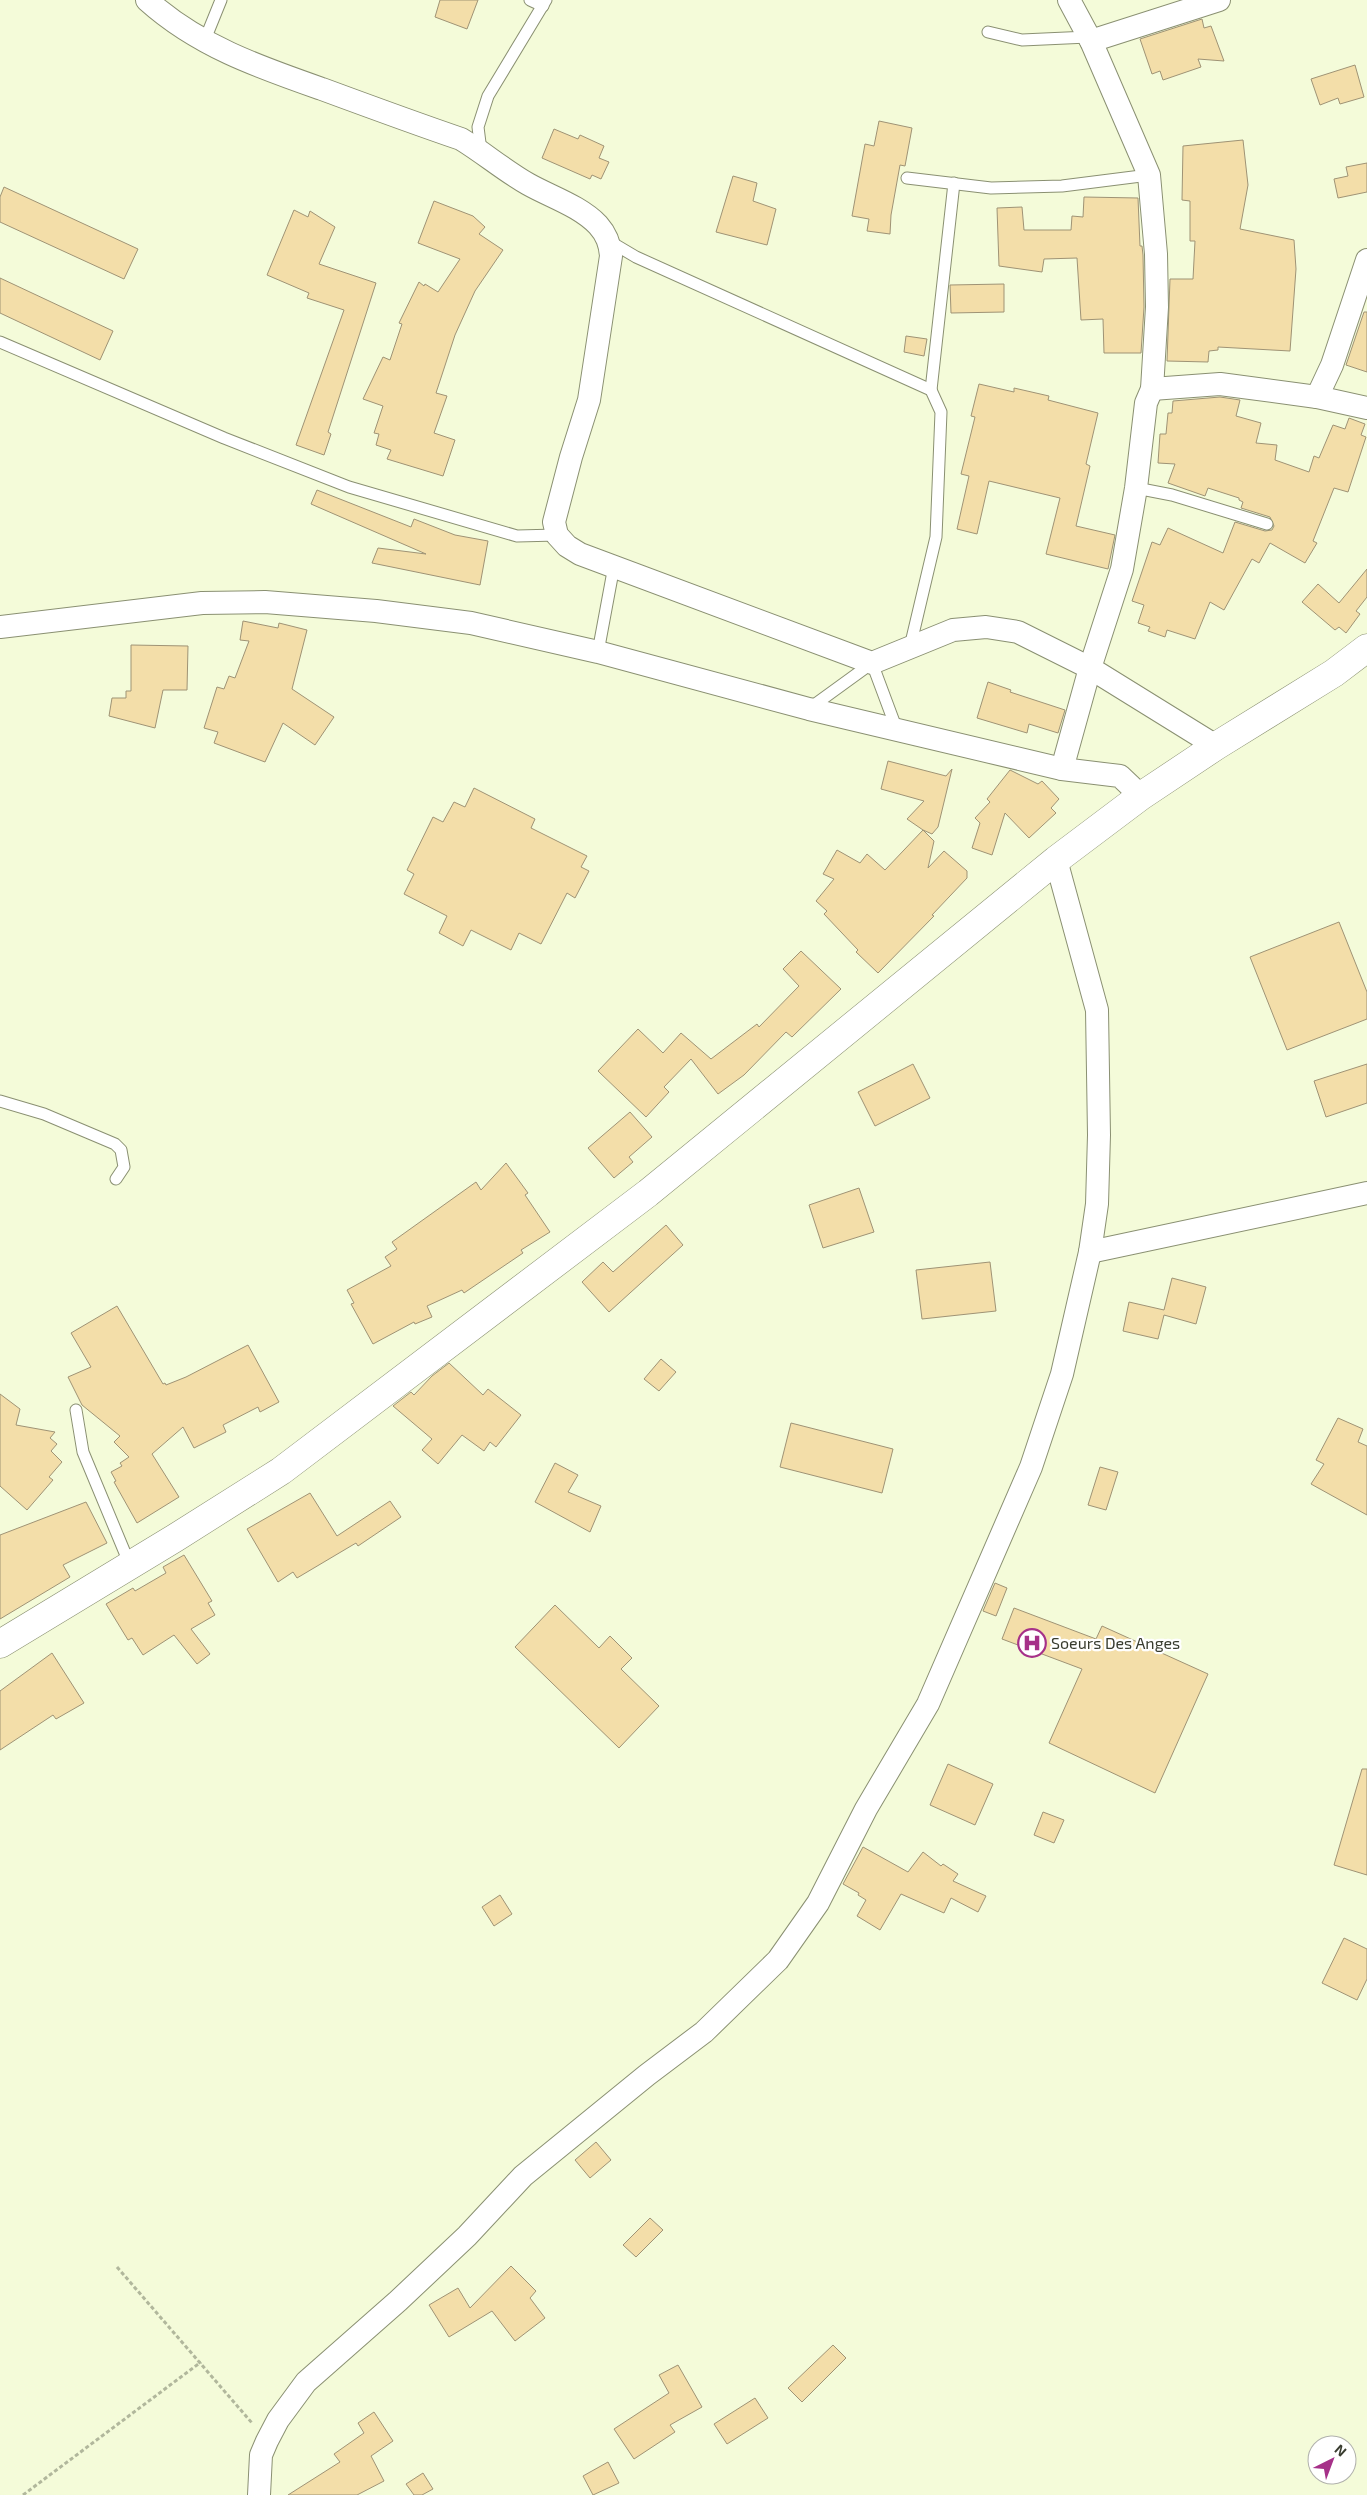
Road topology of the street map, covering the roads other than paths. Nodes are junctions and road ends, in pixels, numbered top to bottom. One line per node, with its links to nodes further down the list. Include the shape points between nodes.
1 (148, 0): 9 (street, via 165,16)
2 (221, 0): 9 (lane)
3 (530, 0): 6 (lane)
4 (1069, 0): 8 (street)
5 (1219, 0): 8 (street)
6 (544, 3): 10 (lane, via 488,96 478,127)
7 (988, 32): 8 (lane, via 1022,40)
8 (1090, 39): 11 (street)
9 (204, 42): 10 (street, via 245,62 461,139)
10 (481, 151): 14 (street, via 504,169 585,214)
11 (1149, 175): 13 (lane, via 1062,186 991,188); 17 (street, via 1157,298)
12 (907, 178): 13 (lane)
13 (954, 183): 18 (lane)
14 (609, 241): 18 (lane, via 636,257); 23 (street, via 611,256 589,400 554,522)
15 (1367, 260): 19 (street, via 1332,365)
16 (0, 342): 23 (lane, via 224,438 349,487 517,536)
17 (1152, 389): 19 (street, via 1220,384); 21 (street, via 1146,404)
18 (931, 390): 26 (lane, via 941,412 936,537)
19 (1317, 397): 20 (street)
20 (1367, 408)
21 (1136, 488): 22 (lane, via 1172,495); 30 (street, via 1122,569)
22 (1267, 524)
23 (557, 535): 24 (street, via 580,554)
24 (614, 566): 28 (lane); 29 (street)
25 (0, 627): 28 (street, via 202,603 265,602 376,610 471,623)
26 (910, 647): 29 (street); 30 (street, via 954,630 986,627 1018,632)
27 (1367, 648): 33 (street, via 1334,673)
28 (598, 652): 31 (street)
29 (872, 662): 31 (lane); 32 (lane)
30 (1090, 668): 33 (street); 34 (street)
31 (808, 709): 32 (street)
32 (897, 730): 34 (street)
33 (1216, 746): 35 (street)
34 (1062, 769): 35 (street, via 1120,776)
35 (1141, 796): 36 (street)
36 (1056, 860): 40 (street, via 1097,1010 1098,1204); 42 (street, via 624,1211 281,1471)
37 (0, 1101): 38 (lane, via 44,1114 115,1144 121,1150 124,1167)
38 (116, 1179)
39 (1367, 1193): 40 (street)
40 (1090, 1252): 44 (street, via 1062,1374 1031,1467 928,1704 866,1809 818,1903 778,1960 704,2032 523,2176 467,2236 306,2382 267,2441 261,2456)
41 (76, 1410): 42 (lane, via 83,1452)
42 (130, 1565): 43 (street)
43 (0, 1644)
44 (259, 2495)

